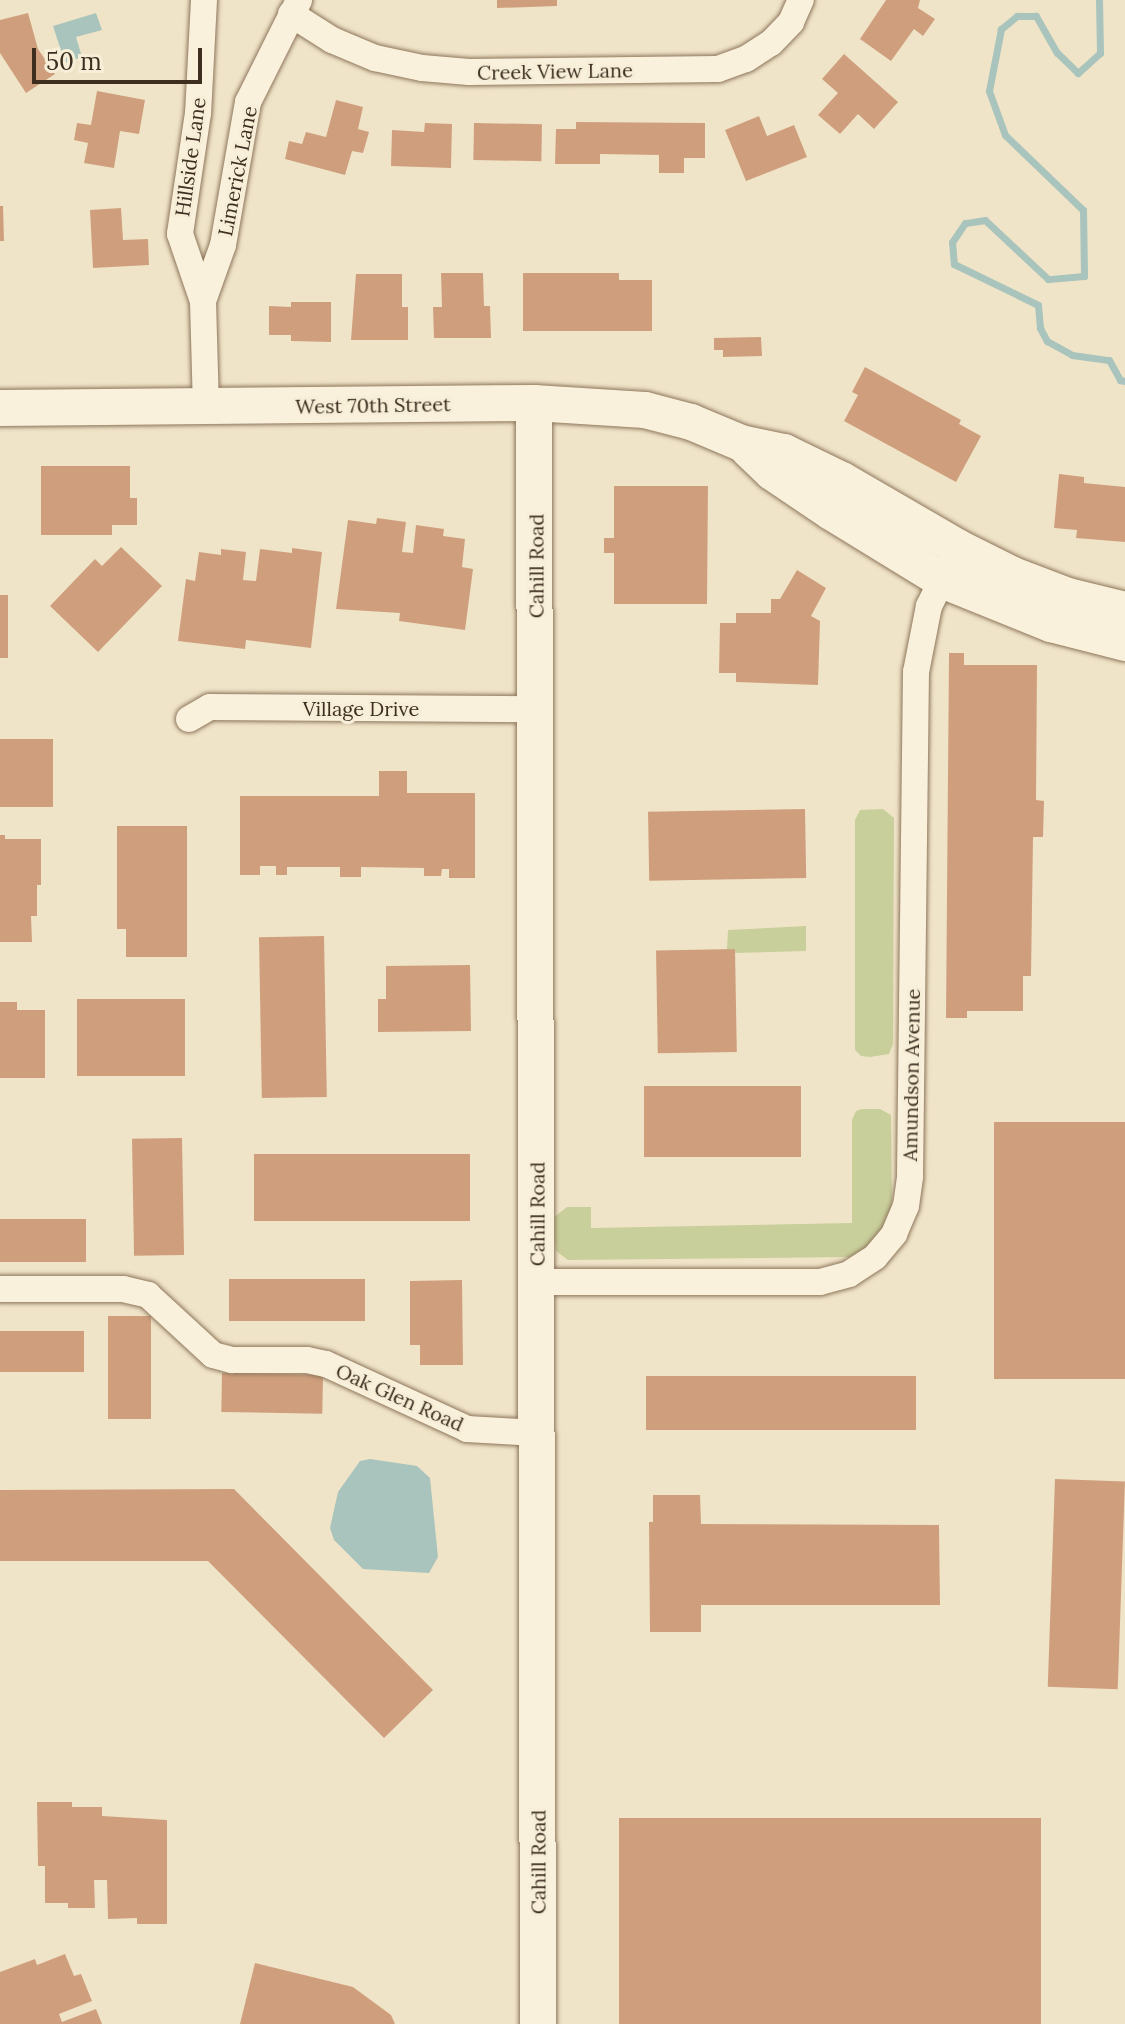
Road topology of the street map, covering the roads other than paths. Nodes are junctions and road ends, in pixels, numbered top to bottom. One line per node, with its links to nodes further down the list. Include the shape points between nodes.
1 (204, 0): 4 (street, Hillside Lane, via 198,113 180,234)
2 (801, 0): 3 (street, Creek View Lane, via 791,22 771,43 718,69 422,68 375,58 332,40)
3 (295, 7): 4 (street, Limerick Lane, via 248,102 223,245)
4 (203, 301): 6 (street, Hillside Lane)
5 (534, 403): 6 (street, West 70th Street); 8 (street, West 70th Street, via 645,410); 13 (street, Cahill Road)
6 (206, 407): 7 (street, West 70th Street)
7 (0, 408)
8 (741, 443): 9 (street, West 70th Street, via 784,452); 10 (street, West 70th Street, via 772,472)
9 (959, 548): 10 (street, Amundson Avenue); 11 (street, West 70th Street, via 1068,596)
10 (942, 580): 12 (street, West 70th Street, via 1051,624); 15 (street, Amundson Avenue, via 929,606 916,672 910,1176 906,1206 894,1234 875,1257 849,1274 820,1282)
11 (1125, 610)
12 (1125, 643)
13 (537, 709): 14 (street, Village Drive, via 210,707); 15 (street, Cahill Road)
14 (189, 719)
15 (537, 1282): 17 (street, Cahill Road)
16 (0, 1289): 17 (street, Oak Glen Road, via 123,1289 148,1295 213,1355 326,1364 467,1429)
17 (537, 1433): 18 (street, Cahill Road)
18 (538, 2024)

